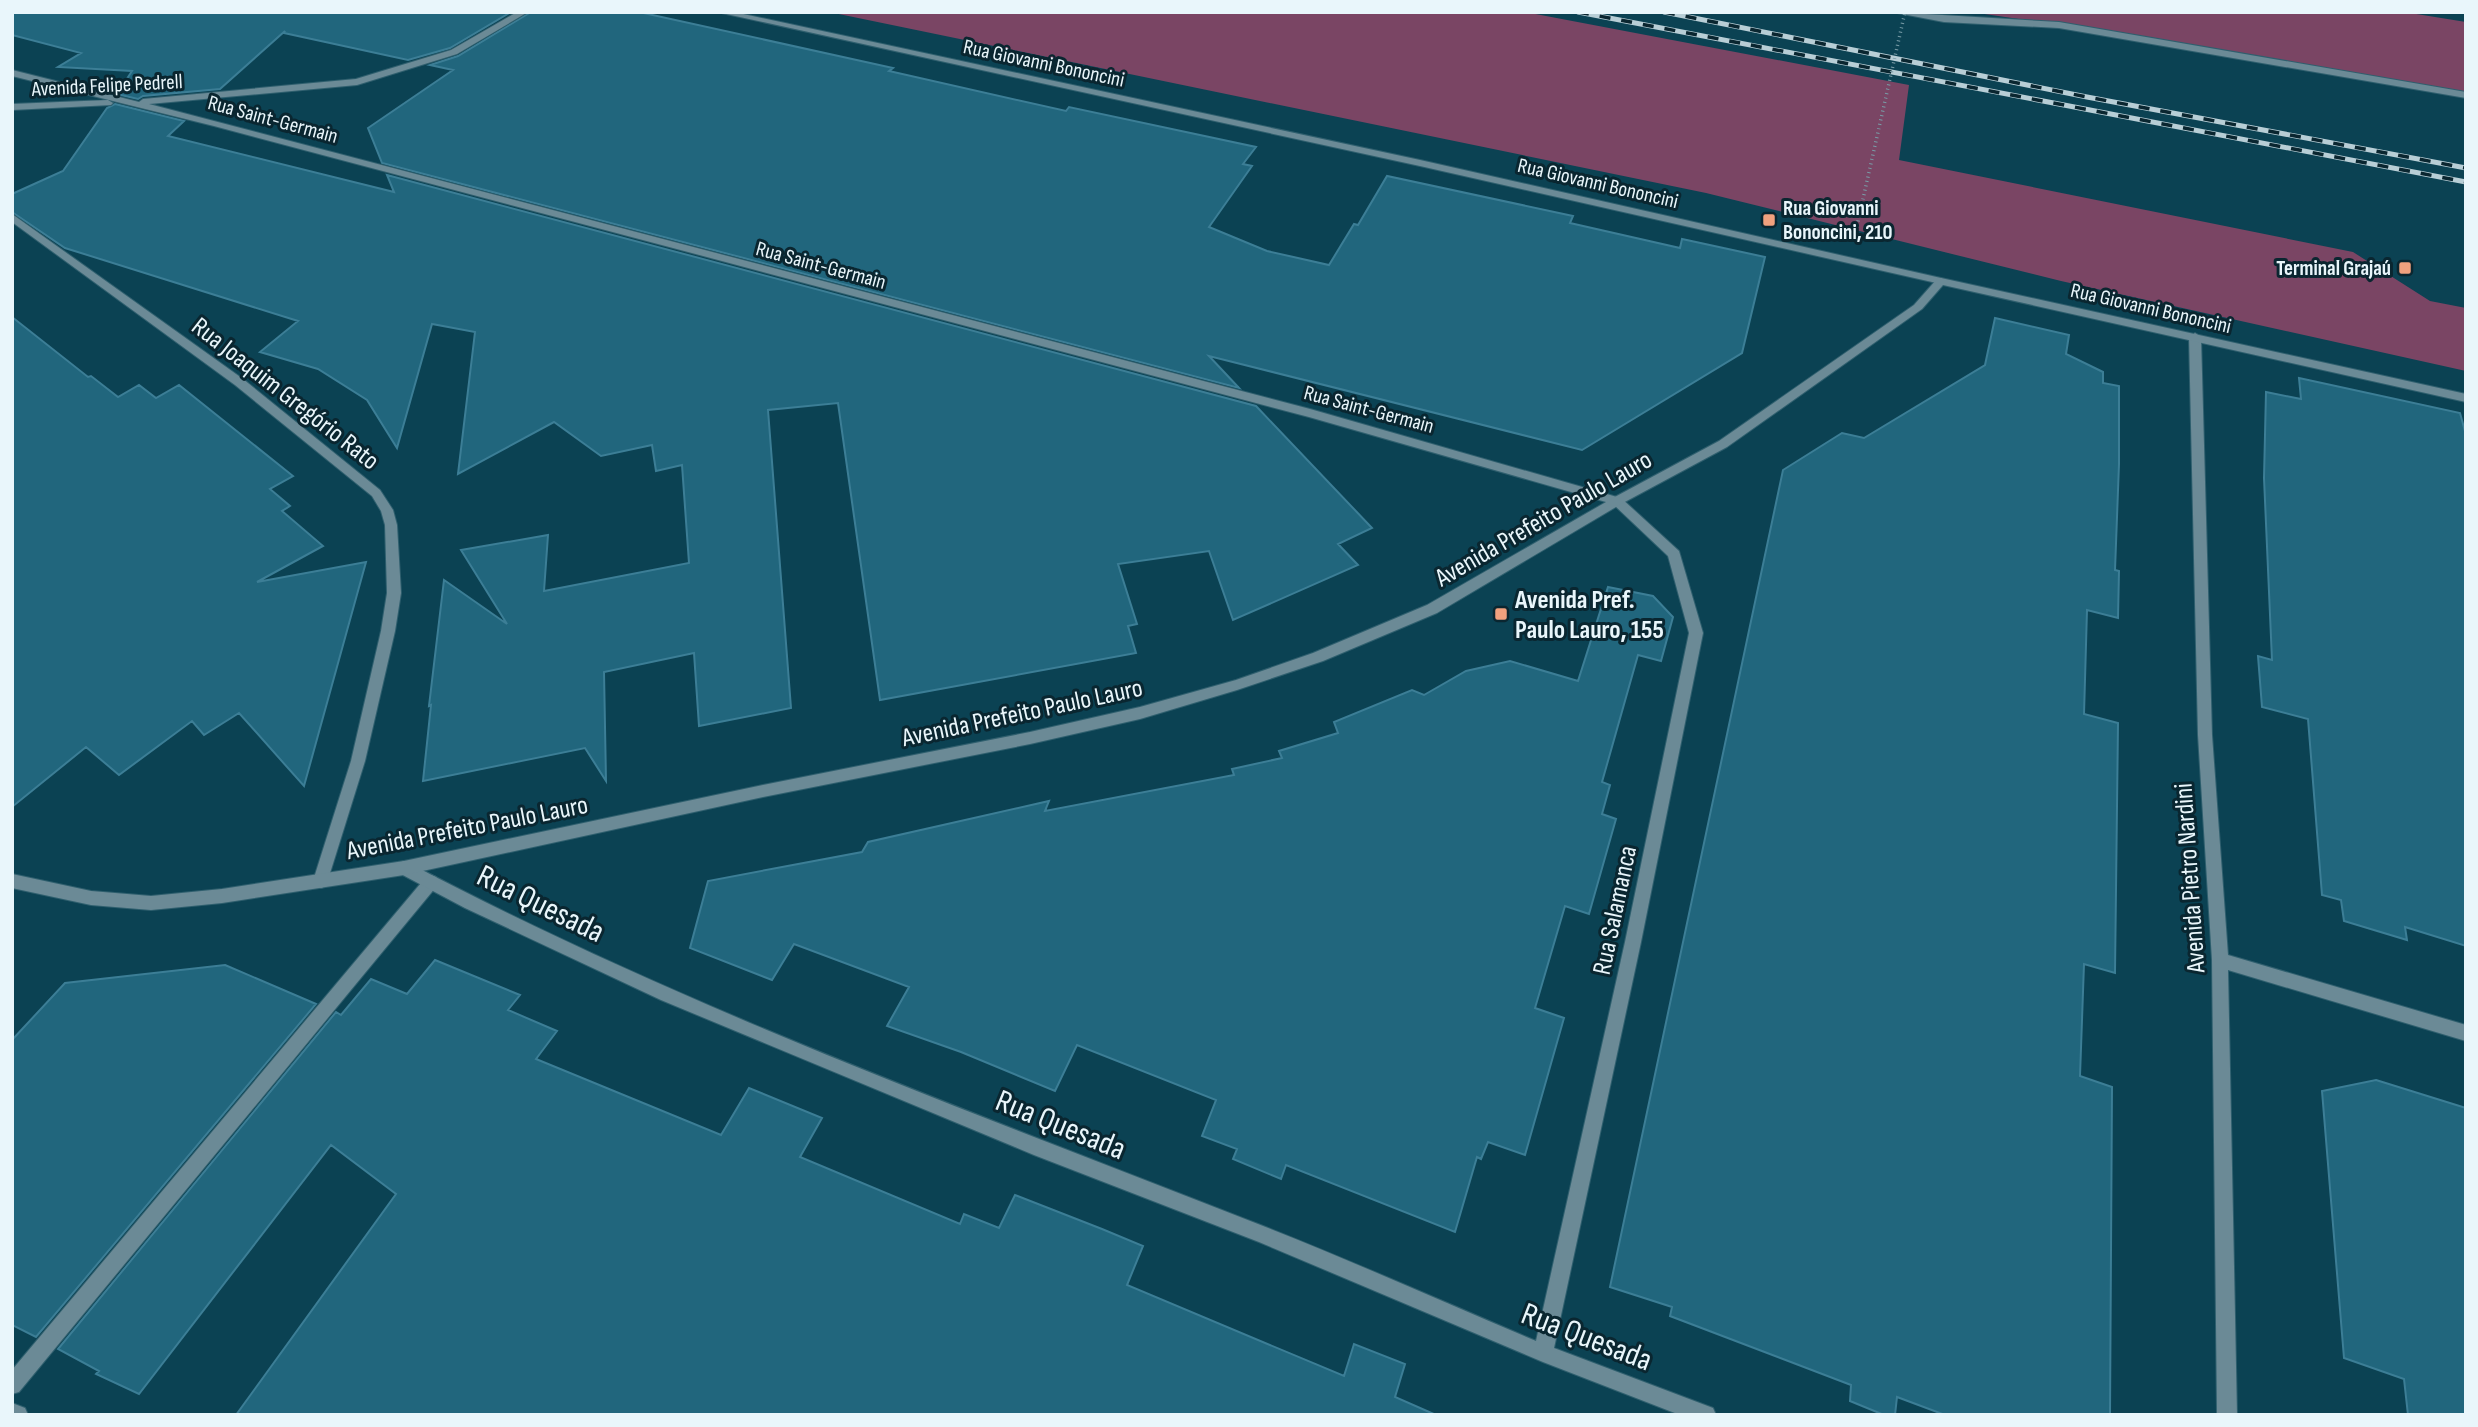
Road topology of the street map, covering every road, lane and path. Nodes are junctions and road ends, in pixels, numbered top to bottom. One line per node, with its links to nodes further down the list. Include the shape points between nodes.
1 (524, 12): 7 (street, Avenida Felipe Pedrell, via 454,52 357,82)
2 (721, 12): 11 (street, Rua Giovanni Bononcini)
3 (1896, 12): 6 (street, via 2059,25)
4 (1905, 12): 10 (path, bridge)
5 (12, 73): 7 (street, Rua Saint-Germain)
6 (2466, 95)
7 (129, 103): 8 (street, Avenida Felipe Pedrell); 14 (street, Rua Saint-Germain, via 1310,413)
8 (12, 107)
9 (12, 217): 17 (street, Rua Joaquim Gregório Rato, via 239,382 376,493 387,510 394,593 388,631 358,761)
10 (1854, 239)
11 (1941, 281): 12 (street, Rua Giovanni Bononcini); 14 (street, Avenida Prefeito Paulo Lauro, via 1918,307 1723,444)
12 (2195, 337): 13 (street, Rua Giovanni Bononcini); 19 (street, Avenida Pietro Nardini, via 2205,735)
13 (2466, 398)
14 (1618, 500): 15 (street, Avenida Prefeito Paulo Lauro, via 1432,608 1318,657 1224,688 1030,738); 21 (street, Rua Salamanca, via 1674,554 1696,633)
15 (404, 868): 17 (street, Avenida Prefeito Paulo Lauro); 18 (street, Rua Quesada)
16 (12, 880): 17 (street, Avenida Prefeito Paulo Lauro, via 91,898 151,903)
17 (321, 881)
18 (431, 882): 21 (street, Rua Quesada, via 667,996 1274,1239); 22 (street)
19 (2220, 960): 20 (street); 26 (street, Avenida Pietro Nardini)
20 (2466, 1033)
21 (1543, 1353): 25 (street, Rua Quesada)
22 (12, 1385)
23 (12, 1412): 24 (street)
24 (18, 1415)
25 (1706, 1415)
26 (2227, 1415)

